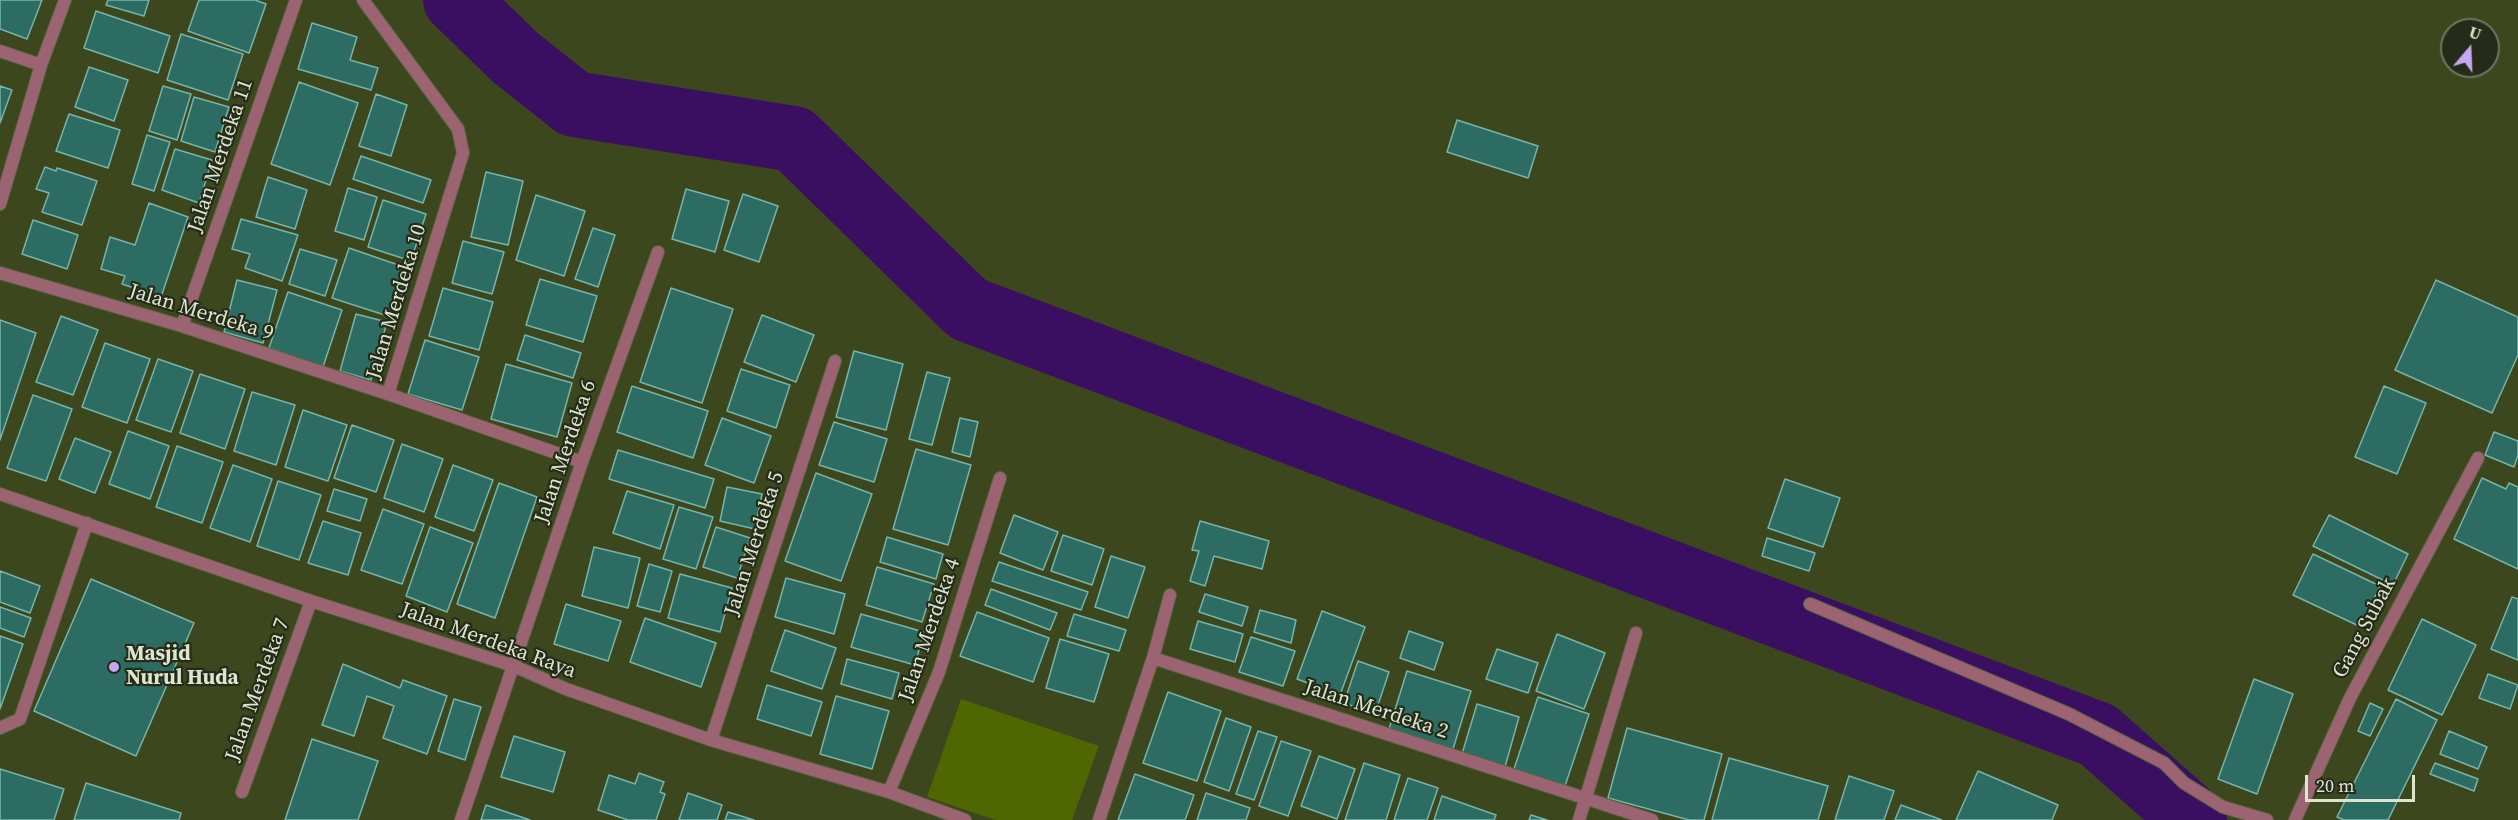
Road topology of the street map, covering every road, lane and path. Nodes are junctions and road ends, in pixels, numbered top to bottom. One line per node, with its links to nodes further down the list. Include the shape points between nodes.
1 (66, 0): 5 (street)
2 (296, 0): 9 (street, Jalan Merdeka 11)
3 (363, 0): 11 (street, Jalan Merdeka 10, via 458,129 463,153)
4 (0, 51): 5 (street)
5 (41, 64): 6 (street)
6 (0, 204)
7 (658, 252): 13 (street, Jalan Merdeka 6)
8 (0, 273): 9 (street, Jalan Merdeka 9)
9 (182, 326): 11 (street, Jalan Merdeka 9)
10 (835, 361): 24 (street, Jalan Merdeka 5)
11 (388, 394): 13 (street, Jalan Merdeka 10)
12 (2478, 458): 34 (street, Gang Subak, via 2350,698)
13 (582, 462): 22 (street, Jalan Merdeka 6)
14 (1000, 478): 26 (street, Jalan Merdeka 4, via 939,672)
15 (0, 494): 16 (street, Jalan Merdeka Raya)
16 (87, 523): 18 (street, Jalan Merdeka Raya); 23 (street, via 20,719)
17 (1170, 595): 21 (street)
18 (311, 601): 22 (street, Jalan Merdeka Raya); 25 (street, Jalan Merdeka 7)
19 (1810, 604): 33 (street, via 2069,714 2164,763 2184,783 2223,807)
20 (1636, 633): 27 (street)
21 (1153, 658): 27 (street, Jalan Merdeka 2); 30 (street)
22 (514, 666): 24 (street, Jalan Merdeka Raya); 28 (street, Jalan Merdeka 6)
23 (0, 728)
24 (711, 740): 26 (street, Jalan Merdeka Raya)
25 (242, 792)
26 (889, 792): 29 (street, Jalan Merdeka Raya)
27 (1586, 799): 31 (street); 32 (street, Jalan Merdeka 2)
28 (461, 820)
29 (965, 820)
30 (1099, 820)
31 (1579, 820)
32 (1652, 820)
33 (2267, 820)
34 (2295, 820)

